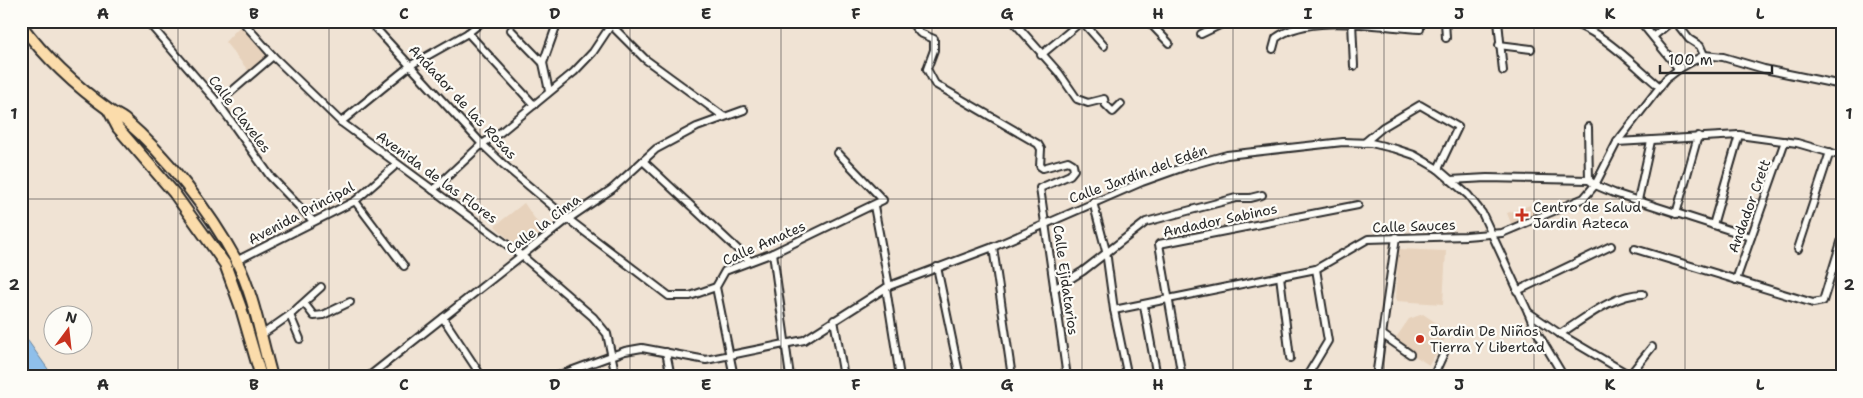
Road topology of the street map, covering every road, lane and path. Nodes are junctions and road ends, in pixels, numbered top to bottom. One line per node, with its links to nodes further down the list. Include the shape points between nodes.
1 (147, 21): 42 (street, Calle Claveles)
2 (242, 21): 33 (street, Avenida de las Flores)
3 (369, 21): 35 (street, Andador de las Rosas)
4 (483, 21): 22 (street)
5 (558, 21): 34 (street)
6 (910, 21): 76 (street, Calle Ejidatarios, via 920,33 934,39 934,50 926,69 935,84 1038,144 1041,149 1040,166 1043,168 1068,162 1073,164 1074,170 1070,175 1040,188)
7 (1013, 21): 31 (street)
8 (1082, 21): 28 (street); 31 (street)
9 (1148, 21): 26 (street)
10 (1228, 21): 23 (street)
11 (1420, 21): 19 (street, via 1420,28)
12 (1445, 21): 25 (street)
13 (1498, 21): 27 (street)
14 (1562, 21): 17 (street)
15 (1640, 21): 24 (street)
16 (1673, 21): 24 (street); 32 (street, via 1688,39 1700,46)
17 (1570, 22): 40 (street, via 1592,32)
18 (612, 23): 41 (street, via 593,52); 47 (street, via 645,59)
19 (1352, 23): 29 (street, via 1325,23 1281,34 1276,38); 36 (street)
20 (21, 26): 45 (main road, via 55,64)
21 (511, 30): 34 (street)
22 (468, 33): 35 (street); 44 (street)
23 (1201, 34)
24 (1654, 36): 37 (street)
25 (1446, 38)
26 (1169, 42)
27 (1499, 45): 30 (street); 38 (street)
28 (1104, 46)
29 (1273, 49)
30 (1531, 50)
31 (1041, 55): 43 (street, via 1059,73 1077,99 1088,103 1105,102 1111,111)
32 (1704, 55): 37 (street, Calle Sauces); 39 (street)
33 (273, 56): 42 (street); 48 (street, Avenida de las Flores)
34 (543, 63): 41 (street)
35 (411, 64): 48 (street); 56 (street, Andador de las Rosas)
36 (1354, 66)
37 (1679, 68): 40 (street, Calle Sauces)
38 (1503, 71)
39 (1842, 85)
40 (1660, 87): 54 (street, Calle Sauces)
41 (549, 91): 44 (street)
42 (218, 103): 75 (street, Calle Claveles, via 270,176)
43 (1121, 104)
44 (534, 105): 56 (street)
45 (108, 110): 89 (main road, via 124,119 159,154 211,220); 126 (main road, via 118,128 174,193 225,264)
46 (744, 110): 47 (street, Calle la Cima)
47 (723, 116): 60 (street, Calle la Cima, via 670,141)
48 (341, 122): 61 (street, Avenida de las Flores)
49 (1588, 126): 64 (street)
50 (1738, 135): 51 (street); 53 (street); 77 (street)
51 (1698, 136): 52 (street); 73 (street)
52 (1651, 141): 54 (street); 68 (street)
53 (1786, 141): 57 (street); 80 (street, Andador Crett)
54 (1617, 142): 65 (street, Calle Sauces)
55 (1364, 143): 62 (street, Calle Jardín del Edén, via 1414,155); 62 (street, via 1383,127 1420,106 1458,127); 70 (street, Calle Jardín del Edén, via 1343,142 1227,155 1187,166)
56 (482, 144): 66 (street); 74 (street, Andador de las Rosas)
57 (1830, 152): 59 (street); 85 (street)
58 (838, 153): 72 (street, Calle Amates, via 883,200)
59 (1842, 156)
60 (643, 161): 74 (street, Calle la Cima, via 612,189); 90 (street)
61 (397, 164): 66 (street, Avenida de las Flores); 69 (street, Avenida Principal)
62 (1438, 169): 63 (street, Calle Jardín del Edén)
63 (1450, 180): 64 (street); 78 (street, Calle Jardín del Edén, via 1468,195)
64 (1589, 180): 65 (street)
65 (1595, 185): 68 (street); 78 (street, Calle Sauces, via 1584,198 1502,233)
66 (433, 190): 88 (street, Avenida de las Flores)
67 (1262, 195): 86 (street, Andador Sabinos, via 1236,198 1146,222)
68 (1638, 200): 73 (street)
69 (355, 201): 75 (street, Avenida Principal); 91 (street)
70 (1092, 202): 76 (street, Calle Jardín del Edén); 86 (street)
71 (1358, 205): 102 (street, Andador Sabinos, via 1159,244)
72 (874, 206): 87 (street, Calle Amates); 98 (street)
73 (1676, 214): 77 (street)
74 (568, 218): 88 (street, Calle la Cima); 97 (street, Andador de las Rosas, via 668,296 680,298)
75 (313, 221): 89 (street, Avenida Principal)
76 (1046, 222): 83 (street, Calle Jardín del Edén); 99 (street, Calle Ejidatarios)
77 (1713, 225): 80 (street)
78 (1492, 233): 79 (street, Calle Sauces); 100 (street, Calle Jardín del Edén)
79 (1396, 237): 93 (street, Calle Sauces, via 1368,239); 112 (street)
80 (1751, 237): 95 (street, Andador Crett)
81 (1842, 239): 95 (street, via 1823,300 1813,303)
82 (1610, 246): 100 (street)
83 (993, 247): 92 (street, Calle Jardín del Edén); 138 (street)
84 (1635, 249): 95 (street)
85 (1798, 249)
86 (1106, 251): 99 (street, Andador Sabinos, via 1083,271); 106 (street)
87 (773, 253): 90 (street, Calle Amates); 115 (street)
88 (521, 255): 109 (street, Calle la Cima); 119 (street, Avenida de las Flores, via 594,317 607,334)
89 (236, 261): 113 (main road)
90 (750, 261): 97 (street, Calle Amates, via 725,271)
91 (404, 266)
92 (937, 266): 98 (street, Calle Jardín del Edén); 137 (street)
93 (1316, 269): 94 (street, Calle Sauces); 124 (street, via 1328,341)
94 (1280, 276): 102 (street, Calle Sauces); 122 (street)
95 (1736, 280)
96 (321, 287): 104 (street)
97 (716, 287): 121 (street)
98 (888, 287): 110 (street, Calle Jardín del Edén); 136 (street)
99 (1054, 289): 139 (street, Calle Ejidatarios)
100 (1517, 291): 107 (street, Calle Jardín del Edén)
101 (1643, 294): 111 (street, via 1612,302)
102 (1169, 301): 105 (street, Calle Sauces); 142 (street, Andador Sabinos)
103 (350, 302): 104 (street, via 314,316)
104 (304, 303): 108 (street)
105 (1144, 306): 106 (street, Calle Sauces); 141 (street)
106 (1114, 310): 140 (street)
107 (1528, 312): 111 (street, Calle Jardín del Edén); 146 (street)
108 (290, 315): 113 (street); 114 (street)
109 (443, 318): 128 (street, Calle la Cima); 129 (street)
110 (834, 320): 115 (street, Calle Jardín del Edén, via 804,340); 135 (street)
111 (1560, 334): 125 (street, Calle Jardín del Edén)
112 (1383, 335): 120 (street); 123 (street)
113 (260, 336): 127 (main road)
114 (300, 340)
115 (787, 343): 121 (street, Calle Jardín del Edén); 134 (street)
116 (1652, 347): 125 (street)
117 (666, 352): 119 (street, Calle Jardín del Edén, via 642,348); 121 (street, Calle Jardín del Edén, via 706,360); 132 (street)
118 (1444, 353): 145 (street)
119 (611, 354): 130 (street, Calle Jardín del Edén); 131 (street, Avenida de las Flores)
120 (1410, 354)
121 (731, 356): 133 (street)
122 (1290, 358)
123 (1376, 375): 144 (street)
124 (1304, 376): 143 (street)
125 (1630, 376)
126 (261, 377)
127 (272, 377)
128 (368, 377)
129 (482, 377)
130 (554, 377)
131 (616, 377)
132 (671, 377)
133 (734, 377)
134 (790, 377)
135 (844, 377)
136 (900, 377)
137 (960, 377)
138 (1012, 377)
139 (1067, 377)
140 (1125, 377)
141 (1157, 377)
142 (1182, 377)
143 (1339, 377)
144 (1368, 377)
145 (1433, 377)
146 (1564, 377)

